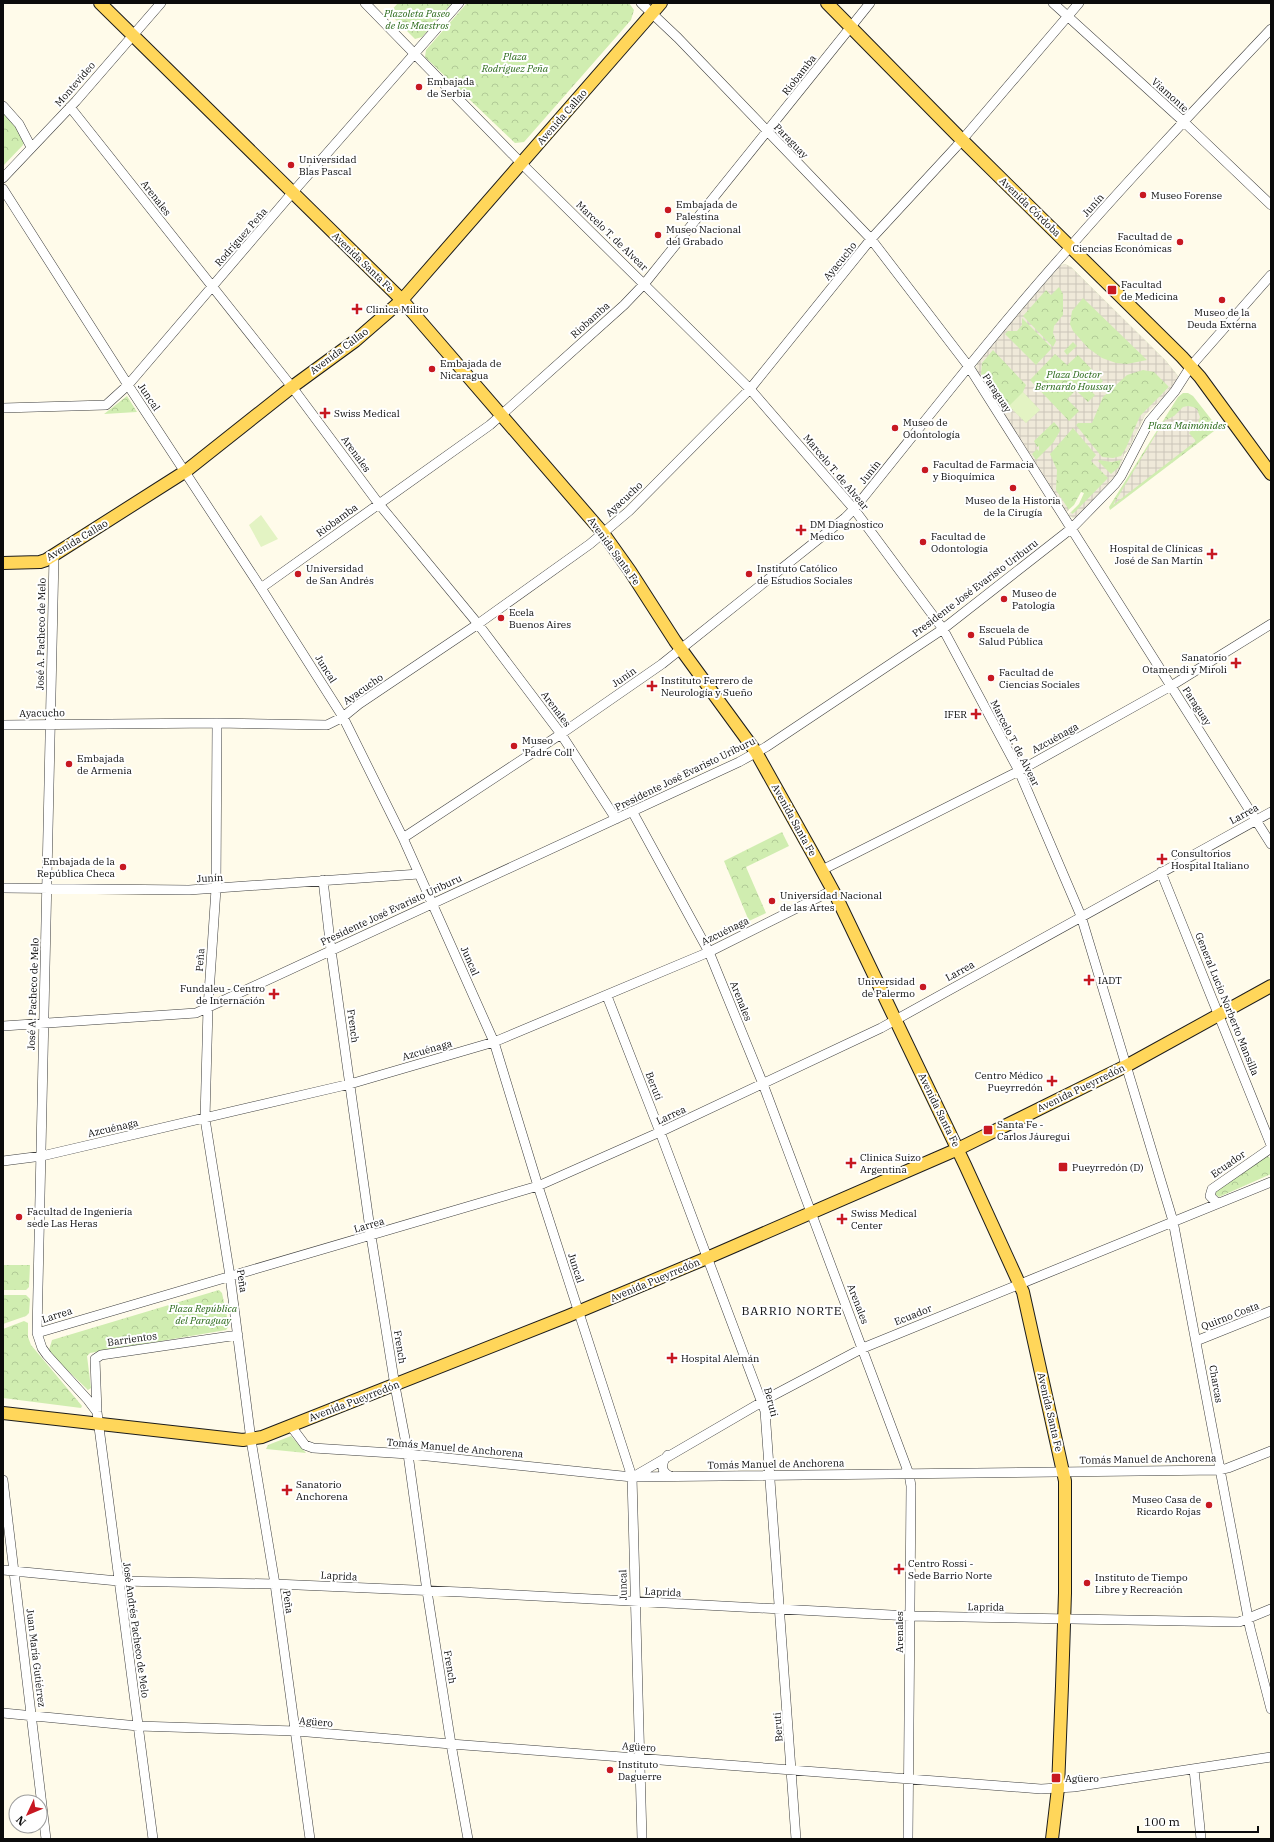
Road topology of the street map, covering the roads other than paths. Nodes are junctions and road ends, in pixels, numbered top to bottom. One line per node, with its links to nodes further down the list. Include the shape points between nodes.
1 (100, 3): 15 (main road, Avenida Santa Fe)
2 (161, 3): 15 (street, Montevideo)
3 (364, 3): 16 (street, Marcelo T. de Alvear)
4 (459, 3): 16 (street, Rodríguez Peña)
5 (641, 3): 11 (street, Paraguay)
6 (661, 3): 11 (main road, Avenida Callao)
7 (827, 3): 13 (main road, Avenida Córdoba)
8 (870, 3): 13 (street, Riobamba)
9 (1053, 3): 12 (street, Viamonte)
10 (1079, 3): 12 (street, Ayacucho)
11 (653, 13): 20 (street, Paraguay); 23 (main road, Avenida Callao)
12 (1067, 16): 19 (street, Viamonte); 21 (street, Ayacucho)
13 (851, 27): 20 (street, Riobamba); 21 (main road, Avenida Córdoba)
14 (1271, 29): 19 (street, Junín)
15 (132, 35): 18 (street, Montevideo); 26 (main road, Avenida Santa Fe)
16 (414, 54): 23 (street, Marcelo T. de Alvear); 26 (street, Rodríguez Peña)
17 (3, 106): 22 (street, via 19,124)
18 (70, 107): 22 (street, Montevideo); 32 (street, Arenales)
19 (1184, 122): 27 (street, Viamonte); 29 (street, Junín)
20 (767, 133): 28 (street, Paraguay); 31 (street, Riobamba)
21 (962, 140): 28 (street, Ayacucho); 29 (main road, Avenida Córdoba)
22 (31, 148): 24 (street, Montevideo)
23 (521, 163): 31 (street, Marcelo T. de Alvear); 33 (main road, Avenida Callao)
24 (3, 178)
25 (3, 189): 36 (street, Juncal)
26 (292, 192): 32 (street, Rodríguez Peña); 33 (main road, Avenida Santa Fe)
27 (1271, 205)
28 (871, 240): 35 (street, Paraguay); 38 (street, Ayacucho)
29 (1070, 247): 34 (main road, Avenida Córdoba); 35 (street, Junín)
30 (1271, 275): 34 (street, Presidente José Evaristo Uriburu)
31 (645, 283): 38 (street, Marcelo T. de Alvear); 40 (street, Riobamba, via 624,305)
32 (212, 287): 36 (street, Rodríguez Peña); 37 (street, Arenales)
33 (402, 300): 37 (main road, Avenida Callao, via 355,341); 40 (main road, Avenida Santa Fe)
34 (1191, 366): 42 (main road, Avenida Córdoba); 45 (street, Presidente José Evaristo Uriburu, via 1175,391 1149,422 1121,476 1108,493)
35 (969, 367): 44 (street, Junín); 45 (street, Paraguay)
36 (128, 385): 39 (street, Rodríguez Peña, via 106,405); 41 (street, Juncal)
37 (292, 387): 41 (main road, Avenida Callao); 43 (street, Arenales)
38 (750, 389): 44 (street, Marcelo T. de Alvear); 46 (street, Ayacucho, via 629,511)
39 (3, 408)
40 (502, 414): 43 (street, Riobamba, via 490,426); 46 (main road, Avenida Santa Fe)
41 (186, 471): 47 (main road, Avenida Callao); 49 (street, Juncal)
42 (1271, 472)
43 (379, 504): 49 (street, Riobamba); 50 (street, Arenales)
44 (854, 509): 52 (street, Marcelo T. de Alvear); 53 (street, Junín, via 839,524)
45 (1072, 528): 52 (street, Presidente José Evaristo Uriburu); 54 (street, Paraguay)
46 (603, 533): 50 (street, Ayacucho); 53 (main road, Avenida Santa Fe)
47 (54, 556): 48 (main road, Avenida Callao, via 40,562); 57 (street, José A. Pacheco de Melo)
48 (3, 563)
49 (261, 588): 55 (street, Juncal)
50 (478, 624): 55 (street, Ayacucho, via 359,704); 59 (street, Arenales)
51 (1271, 624): 54 (street, Azcuénaga)
52 (943, 629): 60 (street, Presidente José Evaristo Uriburu); 61 (street, Marcelo T. de Alvear)
53 (681, 649): 59 (street, Junín); 60 (main road, Avenida Santa Fe)
54 (1172, 686): 61 (street, Azcuénaga); 65 (street, Paraguay)
55 (343, 718): 56 (street, Ayacucho, via 327,725); 66 (street, Juncal)
56 (217, 723): 57 (street, Ayacucho); 74 (street, Peña)
57 (50, 724): 58 (street, Ayacucho); 73 (street, José A. Pacheco de Melo)
58 (3, 725)
59 (561, 734): 64 (street, Arenales); 66 (street, Junín)
60 (756, 752): 62 (street, Presidente José Evaristo Uriburu); 68 (main road, Avenida Santa Fe)
61 (1019, 771): 68 (street, Azcuénaga); 77 (street, Marcelo T. de Alvear)
62 (632, 811): 64 (street, Presidente José Evaristo Uriburu); 79 (street, Arenales)
63 (1271, 812): 65 (street, Larrea)
64 (616, 819): 76 (street, Presidente José Evaristo Uriburu)
65 (1256, 820): 67 (street, Paraguay); 69 (street, Larrea)
66 (403, 838): 70 (street, Juncal)
67 (1271, 844)
68 (822, 870): 75 (main road, Avenida Santa Fe)
69 (1161, 872): 77 (street, Larrea); 83 (street, General Lucio Norberto Mansilla)
70 (419, 874): 71 (street, Junín); 76 (street, Juncal)
71 (323, 880): 74 (street, Junín); 78 (street, French)
72 (3, 888): 73 (street, Junín)
73 (48, 889): 74 (street, Junín); 85 (street, José A. Pacheco de Melo)
74 (216, 889): 82 (street, Peña)
75 (833, 890): 79 (street, Azcuénaga); 84 (main road, Avenida Santa Fe)
76 (433, 904): 78 (street, Presidente José Evaristo Uriburu); 87 (street, Juncal)
77 (1081, 916): 84 (street, Larrea); 88 (street, Marcelo T. de Alvear)
78 (331, 950): 82 (street, Presidente José Evaristo Uriburu); 89 (street, French)
79 (709, 952): 81 (street, Azcuénaga); 90 (street, Arenales)
80 (1271, 986): 83 (main road, Avenida Pueyrredón)
81 (608, 996): 87 (street, Azcuénaga); 92 (street, Beruti)
82 (208, 1008): 85 (street, Presidente José Evaristo Uriburu, via 196,1013); 91 (street, Peña)
83 (1219, 1015): 88 (main road, Avenida Pueyrredón); 93 (street, General Lucio Norberto Mansilla)
84 (895, 1020): 90 (street, Larrea); 95 (main road, Avenida Santa Fe)
85 (42, 1023): 86 (street, Presidente José Evaristo Uriburu); 96 (street, José A. Pacheco de Melo)
86 (3, 1026)
87 (494, 1042): 89 (street, Azcuénaga); 99 (street, Juncal)
88 (1126, 1066): 95 (main road, Avenida Pueyrredón); 102 (street, Charcas)
89 (350, 1084): 91 (street, Azcuénaga); 103 (street, French)
90 (762, 1084): 92 (street, Larrea); 101 (street, Arenales)
91 (205, 1119): 96 (street, Azcuénaga); 105 (street, Peña)
92 (660, 1132): 99 (street, Larrea); 104 (street, Beruti)
93 (1271, 1145)
94 (1271, 1148): 100 (street, Ecuador, via 1212,1189 1210,1196)
95 (958, 1149): 101 (main road, Avenida Pueyrredón); 106 (main road, Avenida Santa Fe)
96 (42, 1156): 97 (street, Azcuénaga); 109 (street, José A. Pacheco de Melo)
97 (3, 1162)
98 (1271, 1182): 100 (street, Ecuador)
99 (538, 1186): 103 (street, Larrea); 107 (street, Juncal)
100 (1217, 1203): 102 (street, Ecuador)
101 (811, 1214): 104 (main road, Avenida Pueyrredón); 112 (street, Arenales)
102 (1173, 1222): 106 (street, Ecuador); 111 (street, Charcas)
103 (371, 1236): 105 (street, Larrea); 113 (street, French)
104 (707, 1258): 107 (main road, Avenida Pueyrredón); 114 (street, Beruti)
105 (230, 1276): 109 (street, Larrea); 110 (street, Peña)
106 (1020, 1284): 112 (street, Ecuador); 124 (main road, Avenida Santa Fe)
107 (579, 1312): 113 (main road, Avenida Pueyrredón); 128 (street, Juncal)
108 (1271, 1312): 111 (street, Quirno Costa)
109 (37, 1333): 115 (street, José A. Pacheco de Melo, via 47,1355)
110 (238, 1335): 115 (street, Barrientos, via 97,1357); 119 (street, Peña)
111 (1196, 1341): 123 (street, Charcas)
112 (863, 1348): 114 (street, Ecuador); 125 (street, Arenales)
113 (395, 1386): 118 (main road, Avenida Pueyrredón); 121 (street, French)
114 (762, 1402): 122 (street, Ecuador); 127 (street, Beruti, via 765,1411)
115 (97, 1412): 117 (street, Barrientos)
116 (3, 1413): 117 (main road, Avenida Pueyrredón)
117 (99, 1424): 119 (main road, Avenida Pueyrredón); 132 (street, José Andrés Pacheco de Melo)
118 (290, 1426): 119 (main road, Avenida Pueyrredón); 121 (street, Tomás Manuel de Anchorena, via 305,1445 313,1448)
119 (251, 1440): 133 (street, Peña)
120 (1271, 1451): 123 (street, Tomás Manuel de Anchorena)
121 (408, 1454): 128 (street, Tomás Manuel de Anchorena); 134 (street, French)
122 (668, 1456): 126 (street, via 663,1461 663,1468); 128 (street, Ecuador)
123 (1220, 1470): 124 (street, Tomás Manuel de Anchorena); 139 (street, Charcas)
124 (1064, 1472): 125 (street, Tomás Manuel de Anchorena); 140 (main road, Avenida Santa Fe)
125 (909, 1474): 127 (street, Tomás Manuel de Anchorena); 138 (street, Arenales)
126 (670, 1476): 127 (street, Tomás Manuel de Anchorena); 128 (street, Tomás Manuel de Anchorena)
127 (770, 1476): 137 (street, Beruti)
128 (632, 1477): 135 (street, Juncal)
129 (3, 1480): 131 (street, Juan María Gutiérrez)
130 (3, 1570): 131 (street, Laprida)
131 (14, 1571): 132 (street, Laprida); 143 (street, Juan María Gutiérrez)
132 (118, 1581): 133 (street, Laprida); 144 (street, José Andrés Pacheco de Melo)
133 (275, 1584): 134 (street, Laprida); 145 (street, Peña)
134 (427, 1591): 135 (street, Laprida); 146 (street, French)
135 (634, 1601): 137 (street, Laprida); 148 (street, Juncal)
136 (1271, 1609): 139 (street, Laprida)
137 (780, 1610): 138 (street, Laprida); 150 (street, Beruti)
138 (910, 1616): 140 (street, Laprida); 151 (street, Arenales)
139 (1249, 1619): 140 (street, Laprida, via 1239,1622); 141 (street, Charcas)
140 (1064, 1620): 152 (main road, Avenida Santa Fe)
141 (1271, 1709)
142 (3, 1713): 143 (street, Agüero)
143 (32, 1716): 144 (street, Agüero); 153 (street, Juan María Gutiérrez)
144 (138, 1726): 145 (street, Agüero); 154 (street, José Andrés Pacheco de Melo)
145 (296, 1731): 146 (street, Agüero); 155 (street, Peña)
146 (451, 1744): 148 (street, Agüero); 156 (street, French)
147 (1271, 1757): 149 (street, Agüero)
148 (640, 1758): 150 (street, Agüero); 157 (street, Juncal)
149 (1194, 1769): 152 (street, Agüero); 161 (street)
150 (792, 1771): 151 (street, Agüero); 158 (street, Beruti)
151 (909, 1779): 152 (street, Agüero, via 1041,1789); 159 (street, Arenales)
152 (1058, 1788): 160 (main road, Avenida Santa Fe)
153 (46, 1839)
154 (153, 1839)
155 (310, 1839)
156 (468, 1839)
157 (642, 1839)
158 (796, 1839)
159 (908, 1839)
160 (1052, 1839)
161 (1201, 1839)

